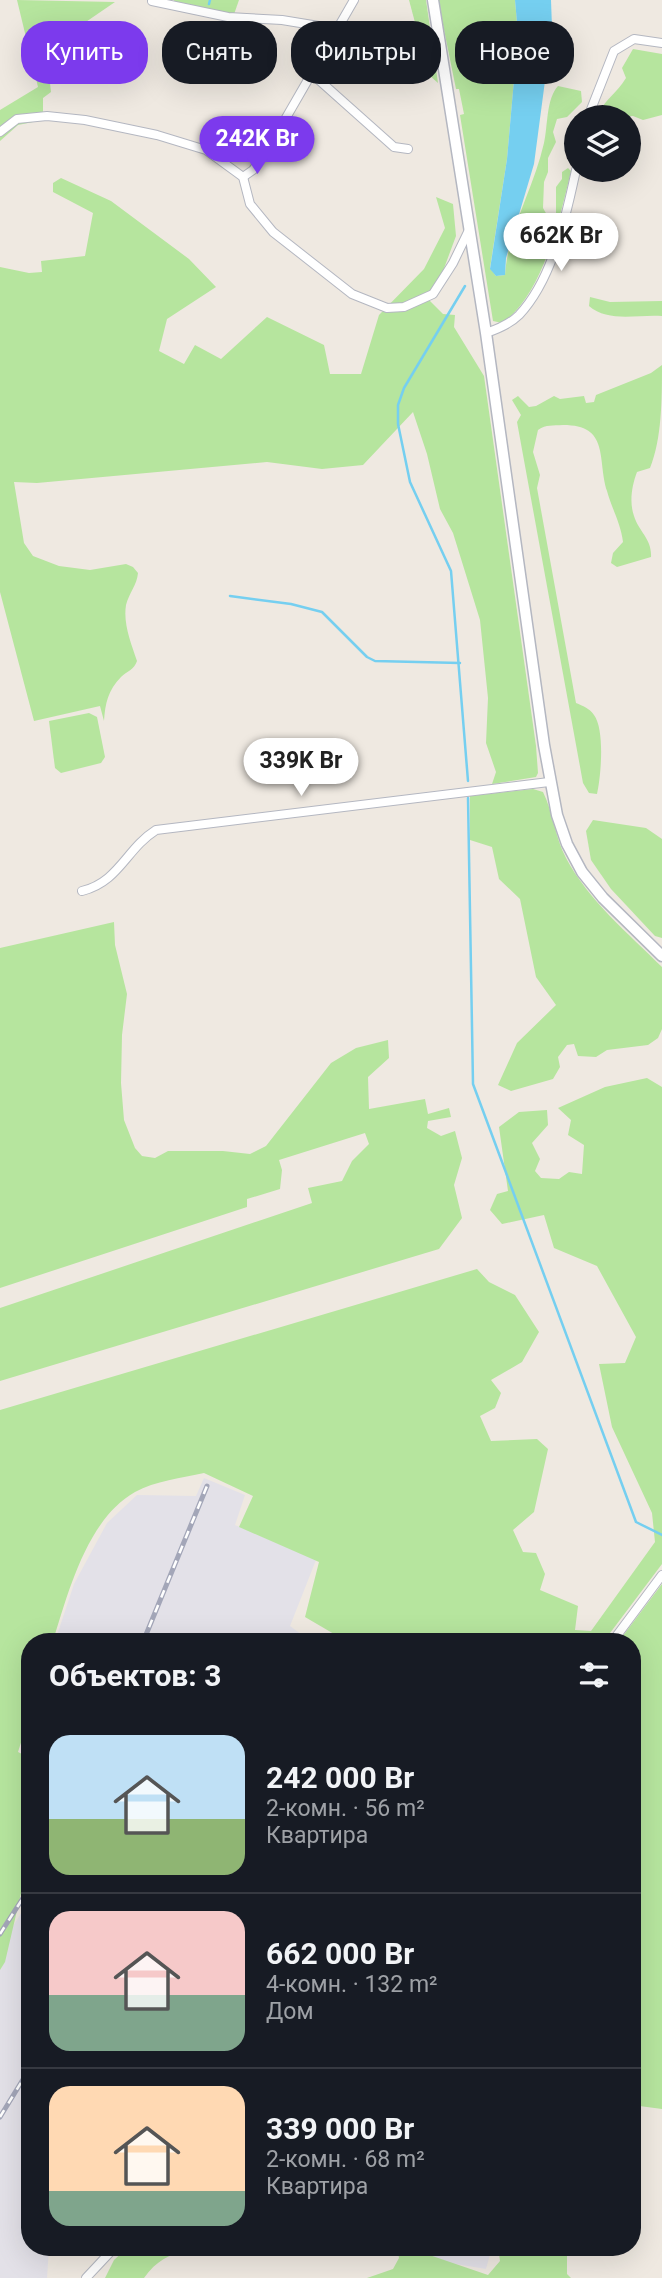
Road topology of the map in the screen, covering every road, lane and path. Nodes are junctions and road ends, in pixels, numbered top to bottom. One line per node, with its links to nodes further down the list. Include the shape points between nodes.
1 (354, 0): 5 (street)
2 (433, 0): 14 (main road)
3 (152, 1): 4 (street, via 228,17)
4 (291, 21)
5 (342, 21)
6 (662, 43): 9 (street, via 634,39 614,51)
7 (305, 84): 12 (street, via 268,149)
8 (323, 84): 11 (street, via 394,148)
9 (593, 105)
10 (0, 132): 12 (street, via 27,117 85,120 206,150)
11 (408, 149)
12 (243, 177): 14 (street, via 250,204 272,232 352,294 387,308 404,307 433,294)
13 (573, 182): 15 (street, via 555,251 535,291 518,316)
14 (470, 227): 15 (main road)
15 (486, 333): 16 (main road)
16 (550, 782): 17 (street, via 156,830 108,880); 18 (main road, via 556,816 582,872)
17 (82, 891)
18 (662, 956)
19 (662, 1575): 20 (street)
20 (619, 1633)
21 (107, 2256): 22 (street)
22 (86, 2278)

